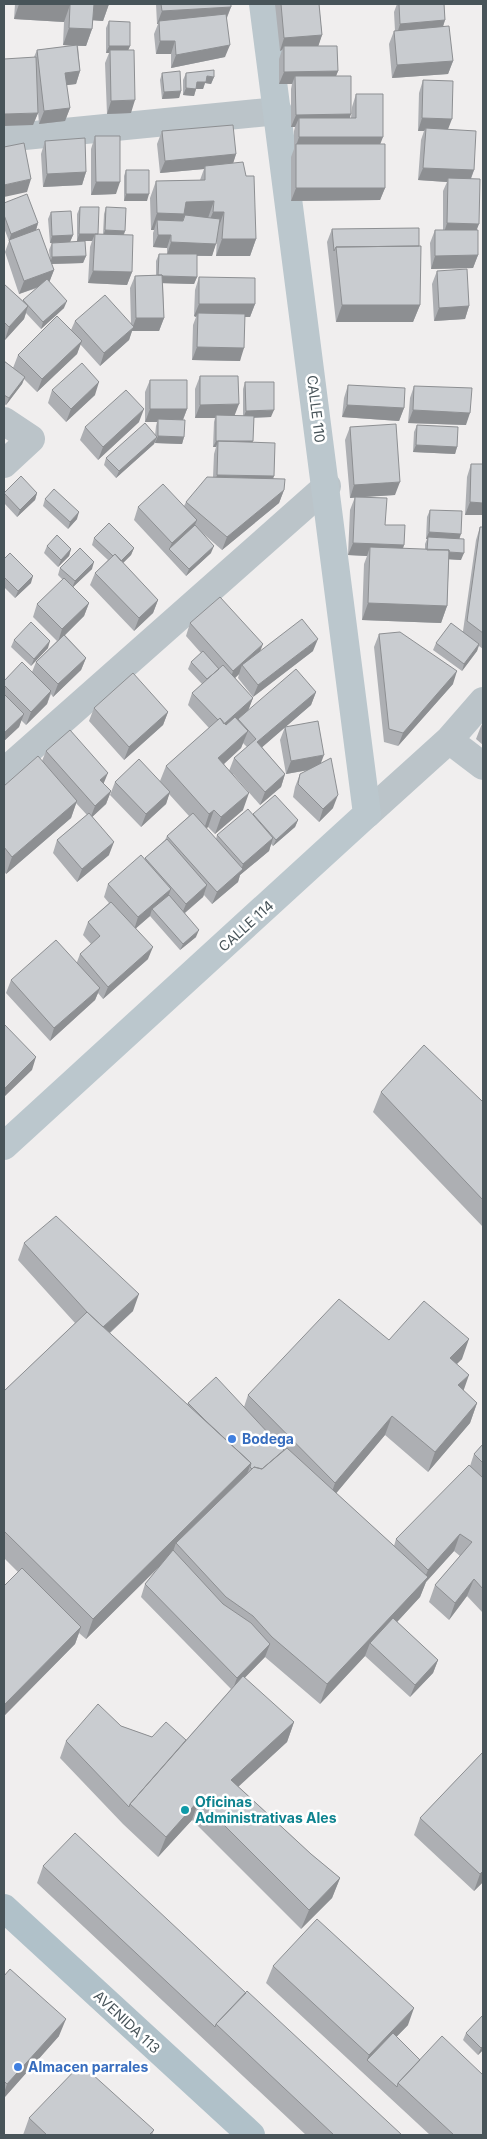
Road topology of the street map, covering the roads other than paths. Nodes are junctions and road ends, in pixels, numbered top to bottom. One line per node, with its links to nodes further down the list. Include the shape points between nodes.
1 (264, 4): 2 (street, CALLE 110)
2 (278, 111): 3 (street); 6 (street, CALLE 110)
3 (4, 138)
4 (4, 421): 5 (street, via 31,439)
5 (4, 464)
6 (326, 486): 10 (street); 11 (street, CALLE 110)
7 (483, 701): 8 (street, CALLE 114)
8 (449, 740): 9 (street); 11 (street, CALLE 114)
9 (483, 766)
10 (4, 772)
11 (367, 814): 12 (street, CALLE 114)
12 (4, 1146)
13 (4, 1908): 14 (main road, AVENIDA 113)
14 (251, 2135)

